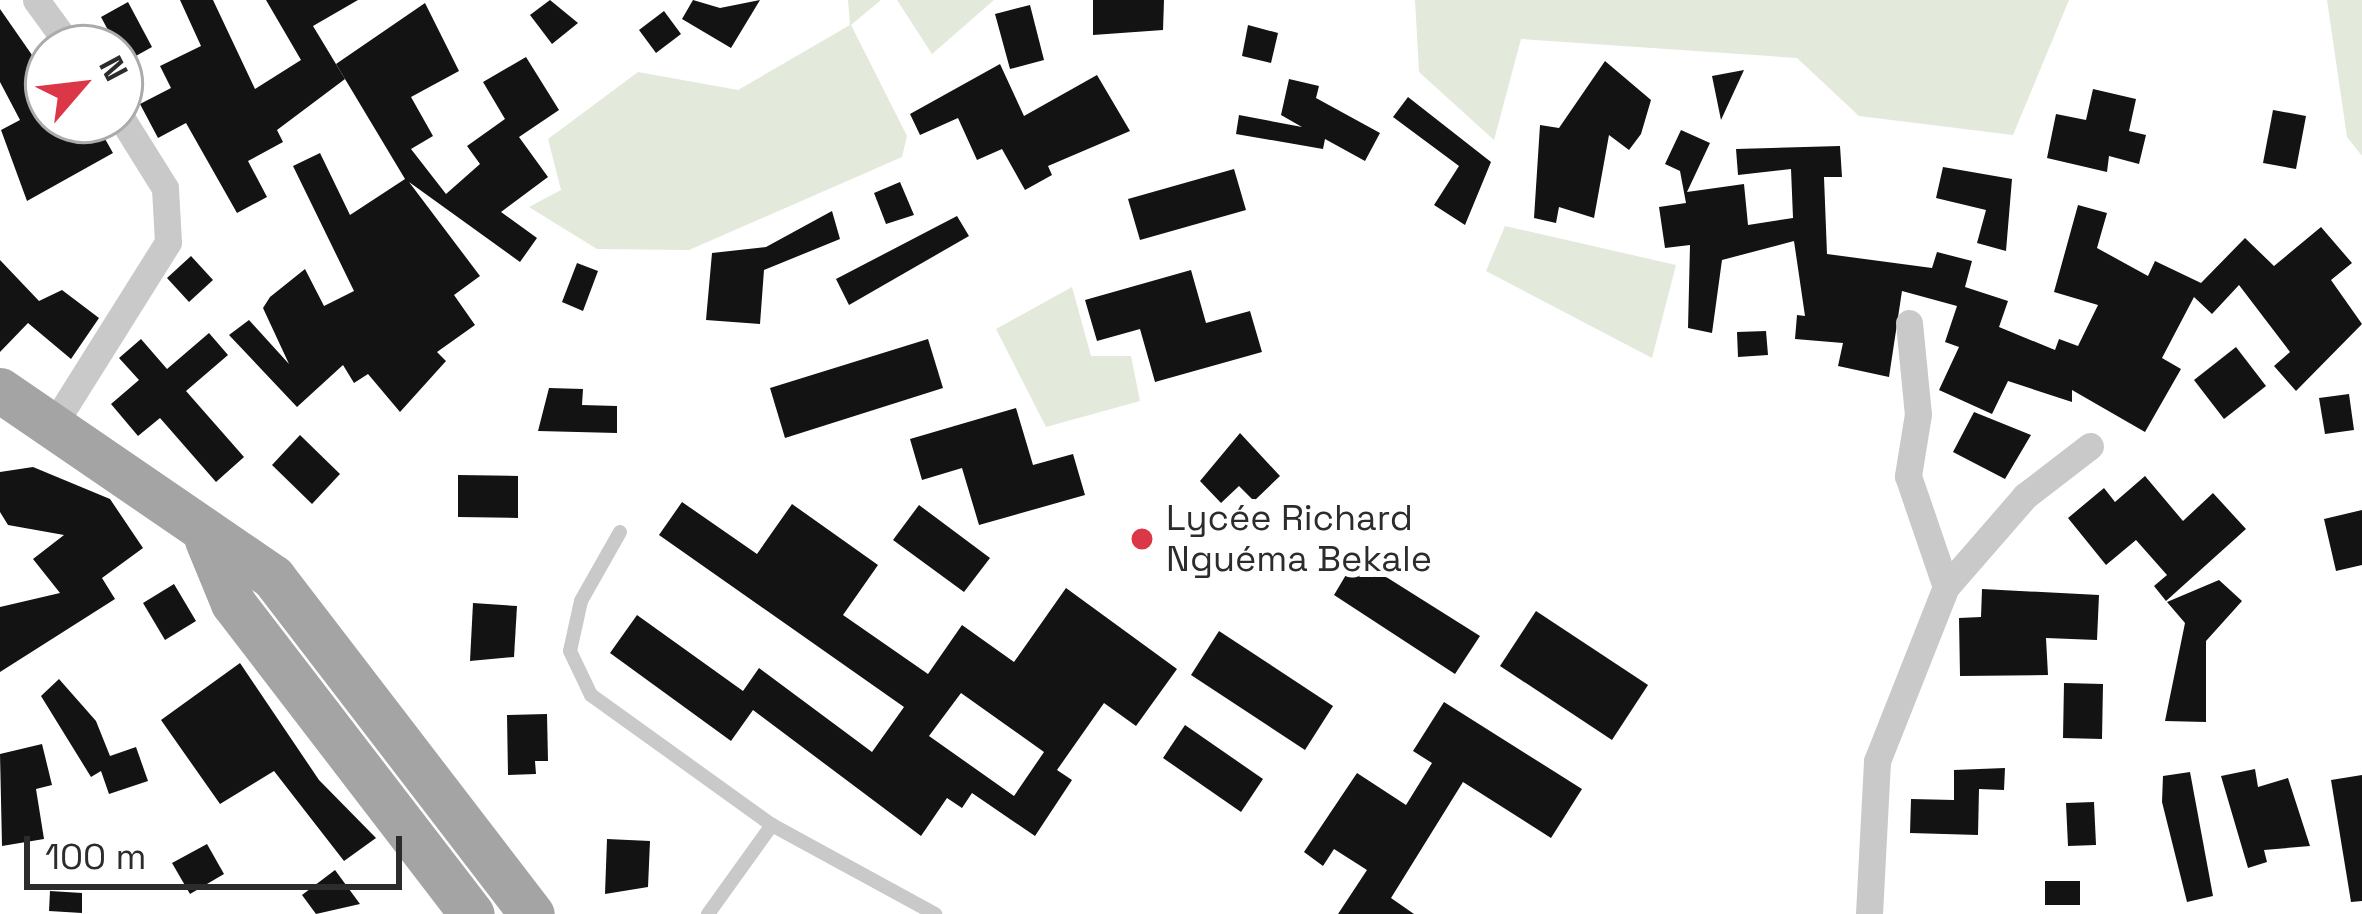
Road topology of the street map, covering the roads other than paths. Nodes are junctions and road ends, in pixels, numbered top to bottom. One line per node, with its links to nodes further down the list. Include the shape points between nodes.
1 (138, 144): 3 (street, via 165,188 168,242)
2 (1909, 323): 7 (street, via 1918,414 1909,476)
3 (17, 409): 6 (main road)
4 (2090, 446): 7 (street, via 2025,496)
5 (620, 532): 8 (lane, via 581,602 576,675)
6 (207, 540): 9 (main road, via 233,603); 10 (main road, via 273,577)
7 (1946, 587): 13 (street, via 1877,761)
8 (772, 825): 11 (lane); 12 (lane)
9 (472, 914)
10 (532, 914)
11 (708, 914)
12 (935, 914)
13 (1869, 914)

